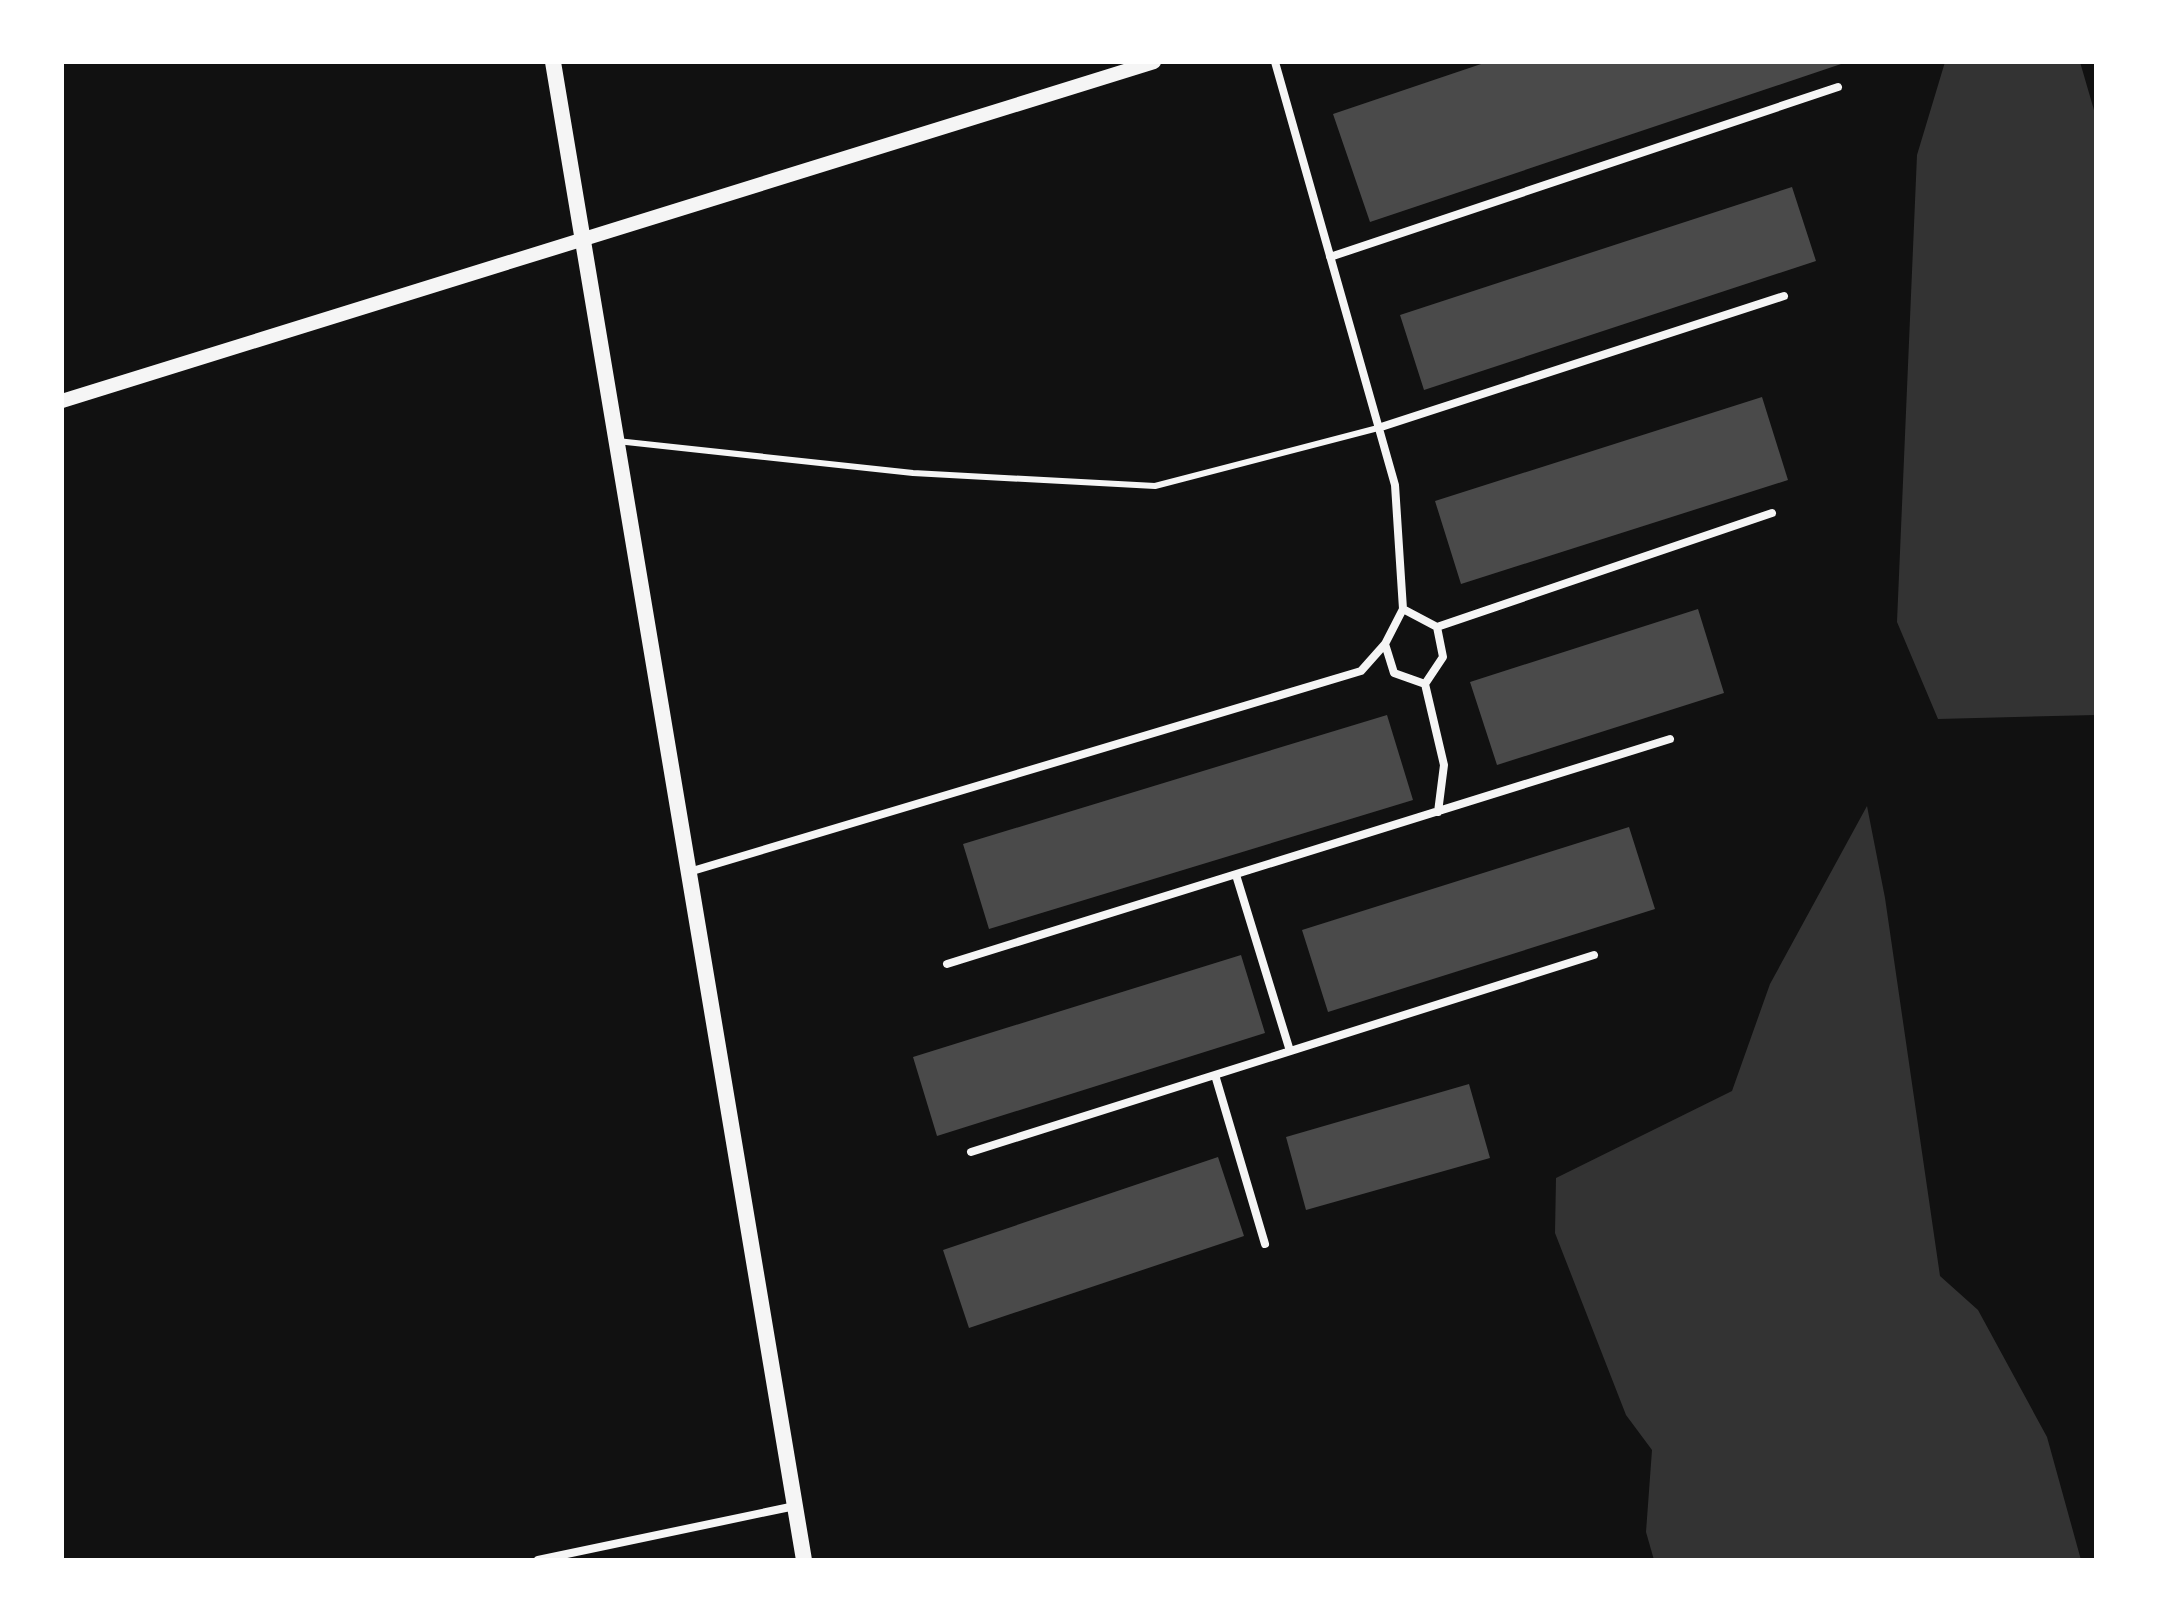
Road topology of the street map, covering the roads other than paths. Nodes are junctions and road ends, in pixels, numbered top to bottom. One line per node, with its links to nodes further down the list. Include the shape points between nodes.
1 (553, 62): 5 (main road)
2 (1154, 62): 5 (street)
3 (1275, 62): 6 (street)
4 (1838, 87): 6 (street)
5 (583, 239): 8 (street); 10 (main road)
6 (1330, 257): 9 (street)
7 (1784, 296): 9 (street)
8 (62, 401)
9 (1378, 428): 10 (lane, via 1155,486 913,473); 12 (street, via 1395,485)
10 (617, 441): 18 (main road)
11 (1772, 513): 13 (street)
12 (1403, 609): 13 (street); 14 (street)
13 (1437, 627): 15 (street, via 1443,657)
14 (1385, 644): 15 (street, via 1394,673); 18 (street, via 1361,671)
15 (1425, 684): 17 (street, via 1444,765)
16 (1670, 739): 17 (street)
17 (1438, 812): 19 (street)
18 (689, 872): 26 (main road)
19 (1236, 875): 21 (street); 22 (street)
20 (1594, 955): 22 (street)
21 (947, 964)
22 (1290, 1051): 23 (street)
23 (1215, 1075): 24 (street); 25 (street)
24 (971, 1152)
25 (1265, 1244)
26 (795, 1506): 27 (street); 28 (main road)
27 (538, 1560)
28 (804, 1560)

